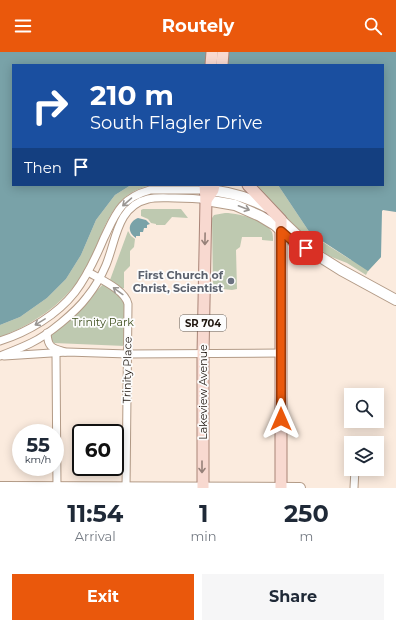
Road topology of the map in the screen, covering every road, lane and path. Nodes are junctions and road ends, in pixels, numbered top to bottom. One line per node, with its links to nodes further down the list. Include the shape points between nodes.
1 (212, 52): 3 (main road)
2 (223, 52): 4 (main road)
3 (211, 64)
4 (222, 64)
5 (249, 186): 7 (main road)
6 (209, 190): 7 (street, via 246,197); 8 (street, one-way to 8, via 227,203); 9 (street, one-way to 9, via 150,190 132,197 115,217); 10 (street, via 193,198 153,198 134,205 124,216); 19 (main road, Lakeview Avenue / SR 704, one-way to 19)
7 (269, 208): 8 (main road)
8 (281, 225): 11 (street, via 301,239 306,248); 20 (main road)
9 (88, 272): 10 (street, Trinity Place); 12 (street, one-way to 12, via 62,306)
10 (100, 279): 13 (street, via 79,307); 18 (street, Trinity Place, one-way to 10, via 127,300 121,292)
11 (396, 300)
12 (28, 329): 14 (street); 15 (street)
13 (47, 333): 15 (street); 16 (street, via 47,341 52,347)
14 (3, 340): 15 (street, via 13,340)
15 (24, 346): 21 (street); 22 (street)
16 (68, 352): 17 (street); 18 (street)
17 (56, 354): 21 (street); 25 (street)
18 (128, 354): 19 (street); 26 (street, Trinity Place)
19 (203, 354): 20 (street); 27 (main road, Lakeview Avenue / SR 704, one-way to 27)
20 (281, 354): 28 (main road)
21 (28, 355): 22 (street)
22 (0, 356)
23 (354, 476): 30 (street)
24 (0, 487): 25 (street)
25 (57, 488): 26 (street)
26 (126, 488): 27 (street)
27 (202, 488): 28 (street)
28 (281, 488): 29 (street)
29 (300, 488)
30 (354, 488)

